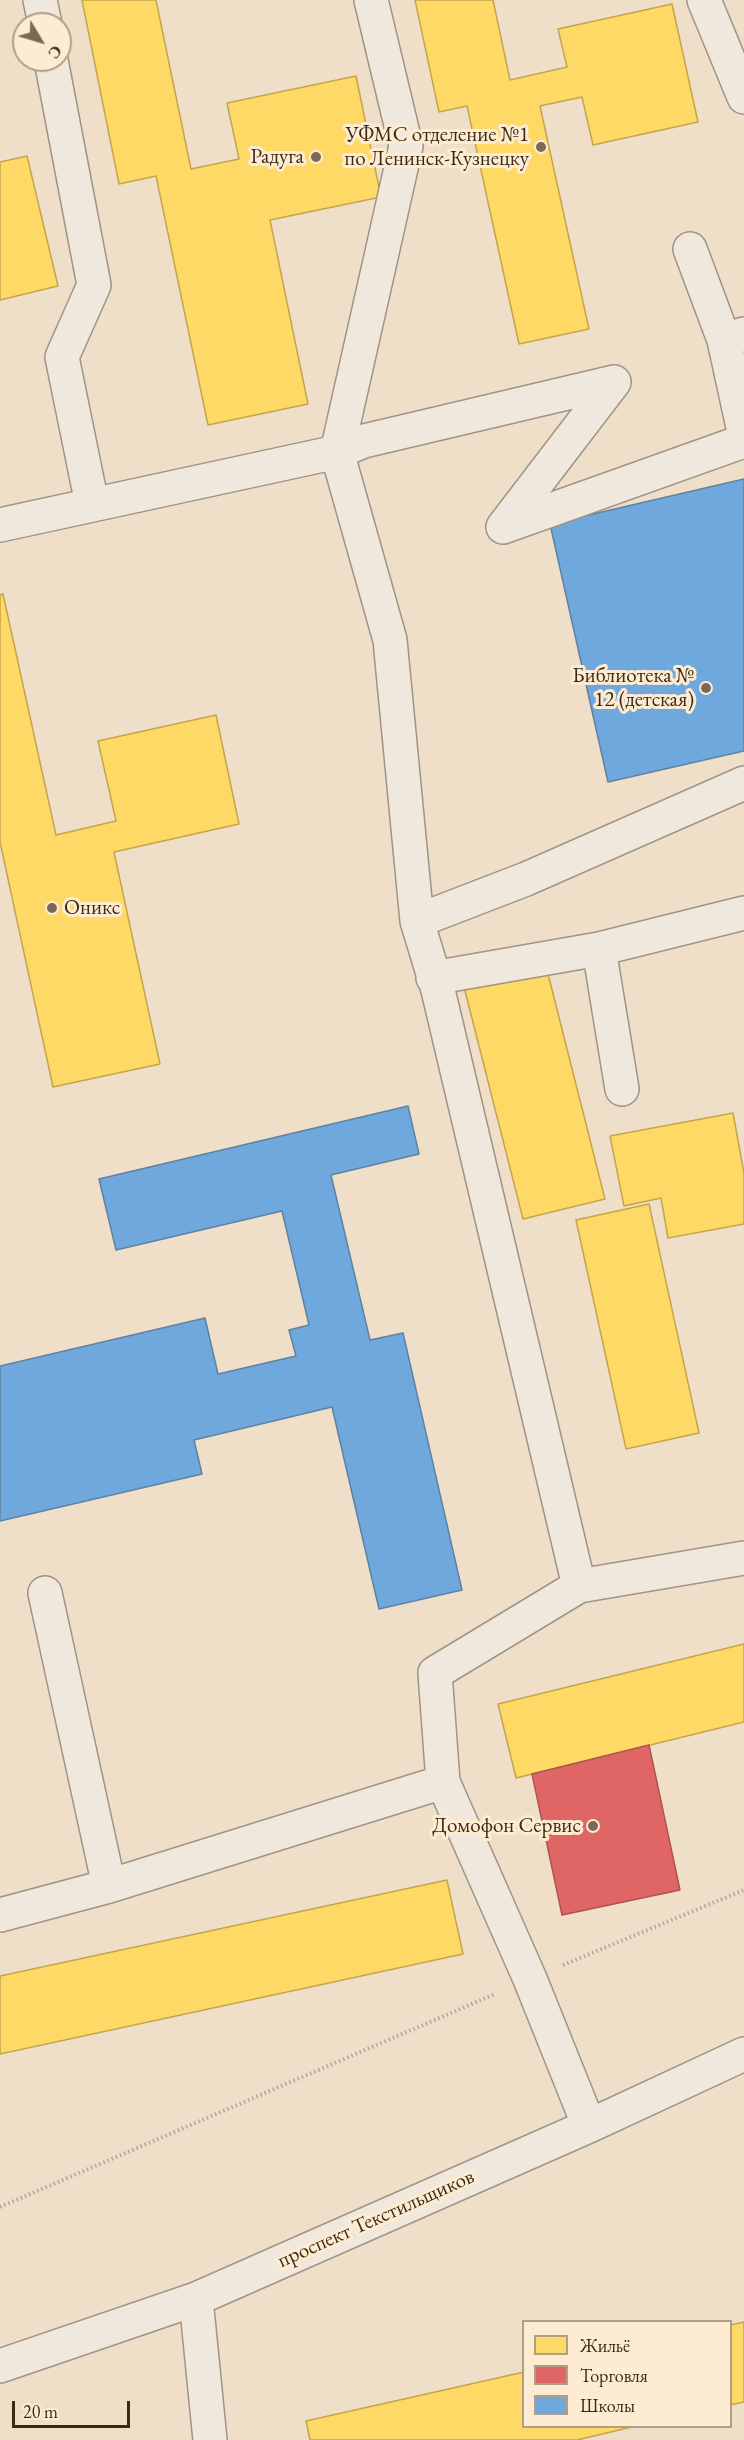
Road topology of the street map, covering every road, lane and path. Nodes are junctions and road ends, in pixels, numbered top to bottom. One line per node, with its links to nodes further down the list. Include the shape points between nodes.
1 (371, 0): 9 (street, via 406,146)
2 (704, 0): 4 (street)
3 (53, 72): 10 (street, via 93,285 62,357)
4 (744, 97)
5 (690, 249): 6 (street)
6 (734, 337): 7 (street)
7 (744, 432)
8 (744, 441): 9 (street, via 503,527 614,382 364,441)
9 (337, 452): 10 (street); 14 (street, via 390,640)
10 (92, 504): 11 (street)
11 (0, 525)
12 (744, 783): 14 (street, via 526,879)
13 (744, 913): 15 (street)
14 (417, 921): 16 (street)
15 (598, 949): 16 (street); 17 (street)
16 (433, 978): 19 (street)
17 (622, 1089)
18 (744, 1558): 19 (street)
19 (579, 1586): 21 (street, via 435,1673)
20 (45, 1593): 22 (street)
21 (443, 1782): 22 (street); 25 (street)
22 (109, 1886): 24 (street)
23 (744, 1890): 25 (path)
24 (0, 1915)
25 (530, 1979): 27 (street); 28 (path)
26 (744, 2054): 27 (street, проспект Текстильщиков)
27 (589, 2126): 29 (street, проспект Текстильщиков)
28 (0, 2207)
29 (196, 2299): 30 (street, проспект Текстильщиков); 31 (street)
30 (0, 2366)
31 (210, 2440)

